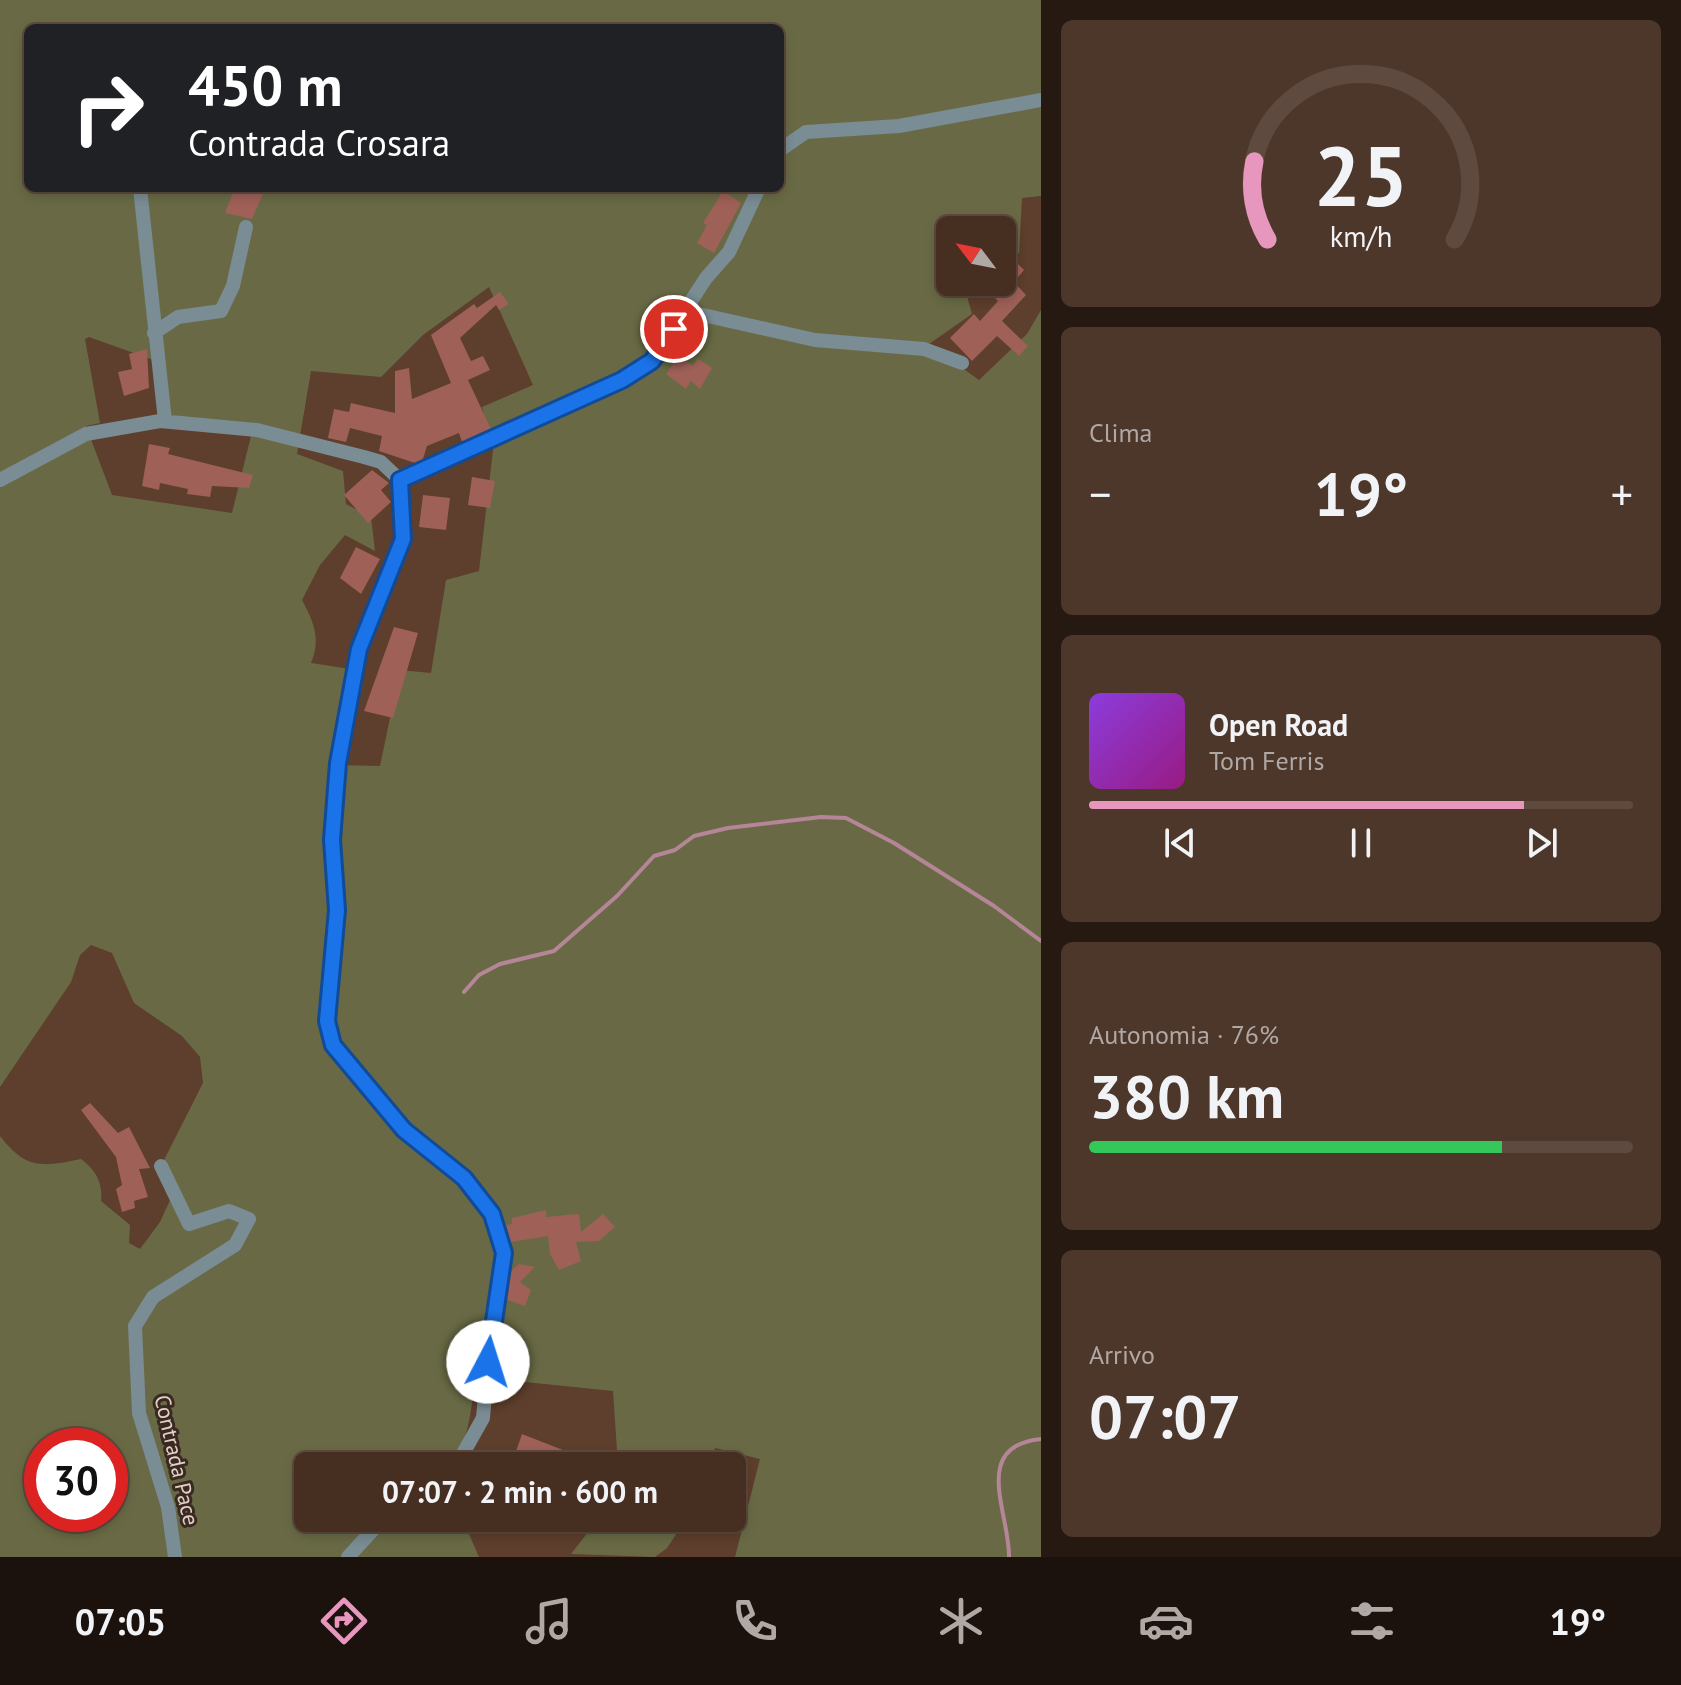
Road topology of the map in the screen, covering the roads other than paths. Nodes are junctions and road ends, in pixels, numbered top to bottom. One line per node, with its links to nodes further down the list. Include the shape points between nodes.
1 (1041, 100): 2 (street, via 899,126 806,132)
2 (784, 147)
3 (140, 192): 7 (street)
4 (757, 192): 6 (street, via 729,252)
5 (246, 227): 7 (street, via 233,286 221,311 178,317)
6 (685, 311): 8 (street, via 815,340 924,349); 11 (street, via 663,347 639,370)
7 (154, 333): 9 (street)
8 (962, 363)
9 (165, 421): 10 (street, via 86,434); 11 (street, via 257,430 381,462)
10 (0, 480)
11 (400, 480): 13 (street, via 403,539 359,649 338,763 332,840 337,910 327,1021 333,1045 404,1130 464,1178 492,1214 504,1253 492,1315 483,1418)
12 (161, 1166): 15 (street, Contrada Pace, via 189,1224 229,1211 249,1219 235,1245 153,1297 135,1326 139,1413 168,1507)
13 (464, 1452)
14 (371, 1532): 16 (street)
15 (175, 1557)
16 (348, 1557)

